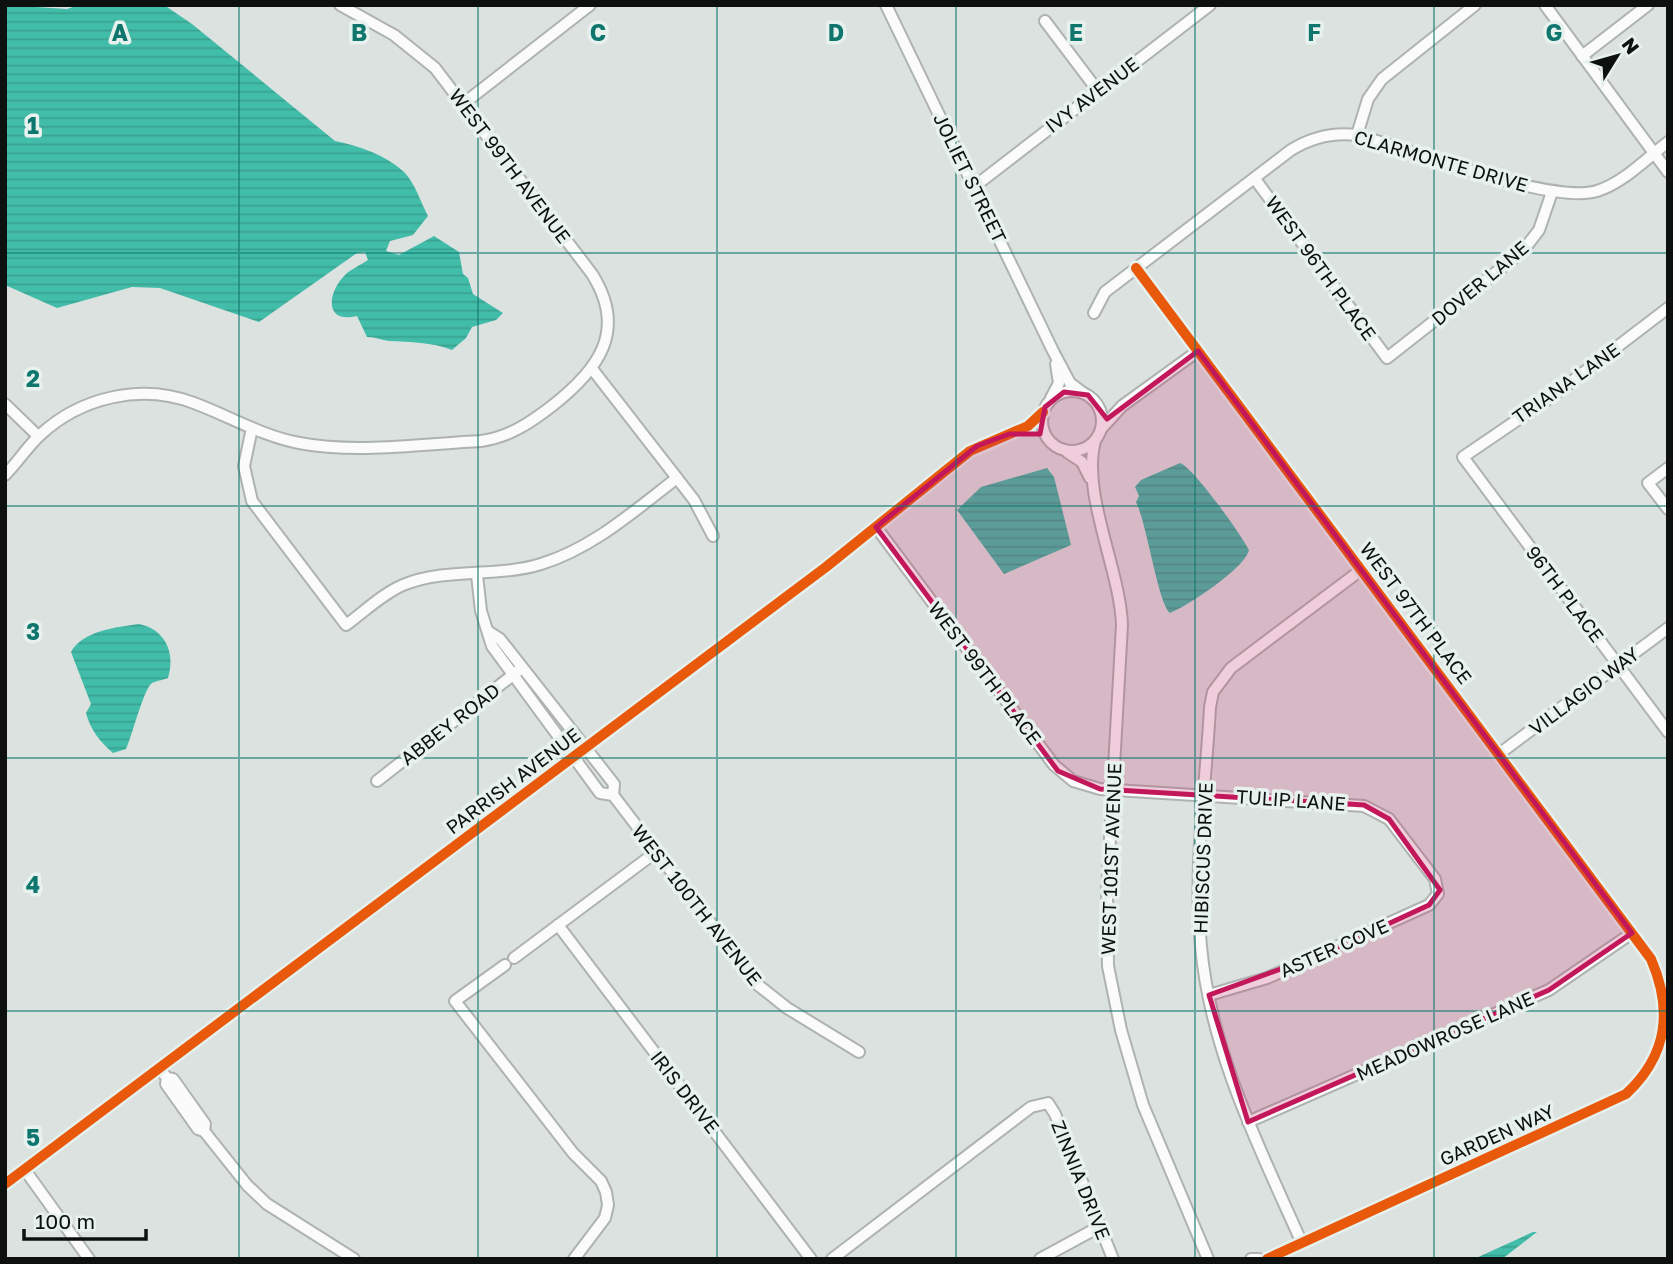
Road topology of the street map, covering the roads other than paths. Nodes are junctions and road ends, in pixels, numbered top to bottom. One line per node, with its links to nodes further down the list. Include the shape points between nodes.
1 (340, 5): 9 (street, WEST 99TH AVENUE)
2 (590, 5): 8 (street)
3 (886, 5): 19 (street, JOLIET STREET)
4 (1210, 5): 12 (street, IVY AVENUE)
5 (1475, 5): 14 (street, via 1385,76 1368,99)
6 (1545, 5): 11 (street)
7 (1648, 5): 11 (street)
8 (578, 9): 13 (street)
9 (360, 10): 13 (street, WEST 99TH AVENUE, via 419,53)
10 (1045, 21): 12 (street)
11 (1582, 56): 16 (street)
12 (1098, 91): 19 (street, IVY AVENUE)
13 (463, 104): 27 (street, WEST 99TH AVENUE, via 602,291 607,332)
14 (1357, 135): 18 (street, CLARMONTE DRIVE, via 1334,134 1306,141); 20 (street, CLARMONTE DRIVE)
15 (1668, 142): 16 (street, CLARMONTE DRIVE)
16 (1654, 153): 17 (street); 20 (street, CLARMONTE DRIVE, via 1605,188 1579,195)
17 (1668, 172)
18 (1255, 179): 21 (street, CLARMONTE DRIVE); 26 (street, WEST 96TH PLACE)
19 (975, 186): 24 (street, JOLIET STREET)
20 (1552, 192): 26 (street, DOVER LANE, via 1543,222 1525,249)
21 (1136, 268): 23 (street, CLARMONTE DRIVE, via 1101,297); 25 (street, WEST 97TH PLACE)
22 (1668, 308): 39 (street, TRIANA LANE)
23 (1094, 313)
24 (1053, 351): 28 (street, JOLIET STREET, via 1070,383); 29 (street, JOLIET STREET, via 1059,380)
25 (1198, 351): 30 (street); 47 (street, WEST 97TH PLACE)
26 (1387, 358)
27 (593, 370): 33 (street, via 527,424 492,439 320,446); 42 (street)
28 (1087, 396): 29 (street, via 1063,392); 30 (street, via 1109,405); 36 (street, via 1101,411)
29 (1051, 399): 32 (street, PARRISH AVENUE)
30 (1129, 401): 36 (street, via 1111,416)
31 (5, 404): 35 (street)
32 (1043, 412): 34 (street, PARRISH AVENUE, via 1028,426); 37 (street, via 1042,426)
33 (252, 428): 35 (street, via 185,400 137,393 79,409); 48 (street, via 244,466 252,501 346,625 403,585 433,577)
34 (1009, 434): 37 (street, via 1034,435); 45 (street, PARRISH AVENUE, via 970,451)
35 (38, 436): 41 (street)
36 (1098, 436): 38 (street, via 1079,451); 43 (street, WEST 101ST AVENUE, via 1092,460)
37 (1051, 444): 38 (street)
38 (1064, 451): 43 (street, WEST 101ST AVENUE, via 1082,462)
39 (1463, 457): 50 (street, 96TH PLACE)
40 (1668, 468): 44 (street, via 1648,483)
41 (5, 475)
42 (677, 478): 46 (street); 48 (street, via 576,550 530,567)
43 (1094, 487): 56 (street, WEST 101ST AVENUE, via 1121,614)
44 (1668, 509)
45 (876, 527): 53 (street, PARRISH AVENUE); 56 (street, WEST 99TH PLACE, via 1058,771 1080,785)
46 (713, 536)
47 (1361, 570): 54 (street, WEST 97TH PLACE); 57 (street, HIBISCUS DRIVE, via 1220,679 1210,707)
48 (477, 575): 51 (street, WEST 100TH AVENUE, via 481,611 489,632 500,639)
49 (1668, 628): 50 (street, VILLAGIO WAY)
50 (1618, 665): 52 (street, 96TH PLACE); 54 (street, VILLAGIO WAY)
51 (518, 671): 53 (street, WEST 100TH AVENUE); 55 (street, ABBEY ROAD)
52 (1668, 732)
53 (580, 753): 58 (street, WEST 100TH AVENUE, via 600,793); 58 (street, WEST 100TH AVENUE, via 614,784); 66 (street, PARRISH AVENUE)
54 (1499, 754): 62 (street, WEST 97TH PLACE)
55 (377, 781)
56 (1113, 789): 57 (street, TULIP LANE); 79 (street, WEST 101ST AVENUE, via 1105,923 1114,999 1143,1105)
57 (1204, 794): 60 (street, TULIP LANE, via 1371,808 1390,818); 64 (street, HIBISCUS DRIVE, via 1198,914)
58 (612, 795): 59 (street, WEST 100TH AVENUE)
59 (656, 852): 61 (street); 65 (street, WEST 100TH AVENUE, via 758,985)
60 (1435, 880): 64 (street, ASTER COVE, via 1438,894 1429,905 1267,978)
61 (558, 925): 74 (street, via 455,1001 607,1192 605,1218); 75 (street, IRIS DRIVE)
62 (1632, 933): 63 (street, WEST 97TH PLACE); 67 (street, MEADOWROSE LANE, via 1547,991)
63 (1663, 982): 71 (street, GARDEN WAY, via 1667,1024 1663,1042 1653,1064 1626,1094)
64 (1209, 995): 67 (street, HIBISCUS DRIVE)
65 (859, 1052)
66 (164, 1073): 68 (street, PARRISH AVENUE); 73 (street, via 166,1084 198,1129 247,1185 267,1204)
67 (1248, 1122): 71 (street, HIBISCUS DRIVE)
68 (25, 1170): 69 (street, PARRISH AVENUE); 72 (street)
69 (5, 1184)
70 (1099, 1227): 76 (street, ZINNIA DRIVE, via 1048,1103 1031,1107); 77 (street); 78 (street, ZINNIA DRIVE)
71 (1301, 1241): 82 (street, GARDEN WAY)
72 (89, 1259)
73 (354, 1259)
74 (574, 1259)
75 (811, 1259)
76 (832, 1259)
77 (1040, 1259)
78 (1113, 1259)
79 (1208, 1259)
80 (1251, 1259): 81 (street)
81 (1259, 1259)
82 (1267, 1259)

